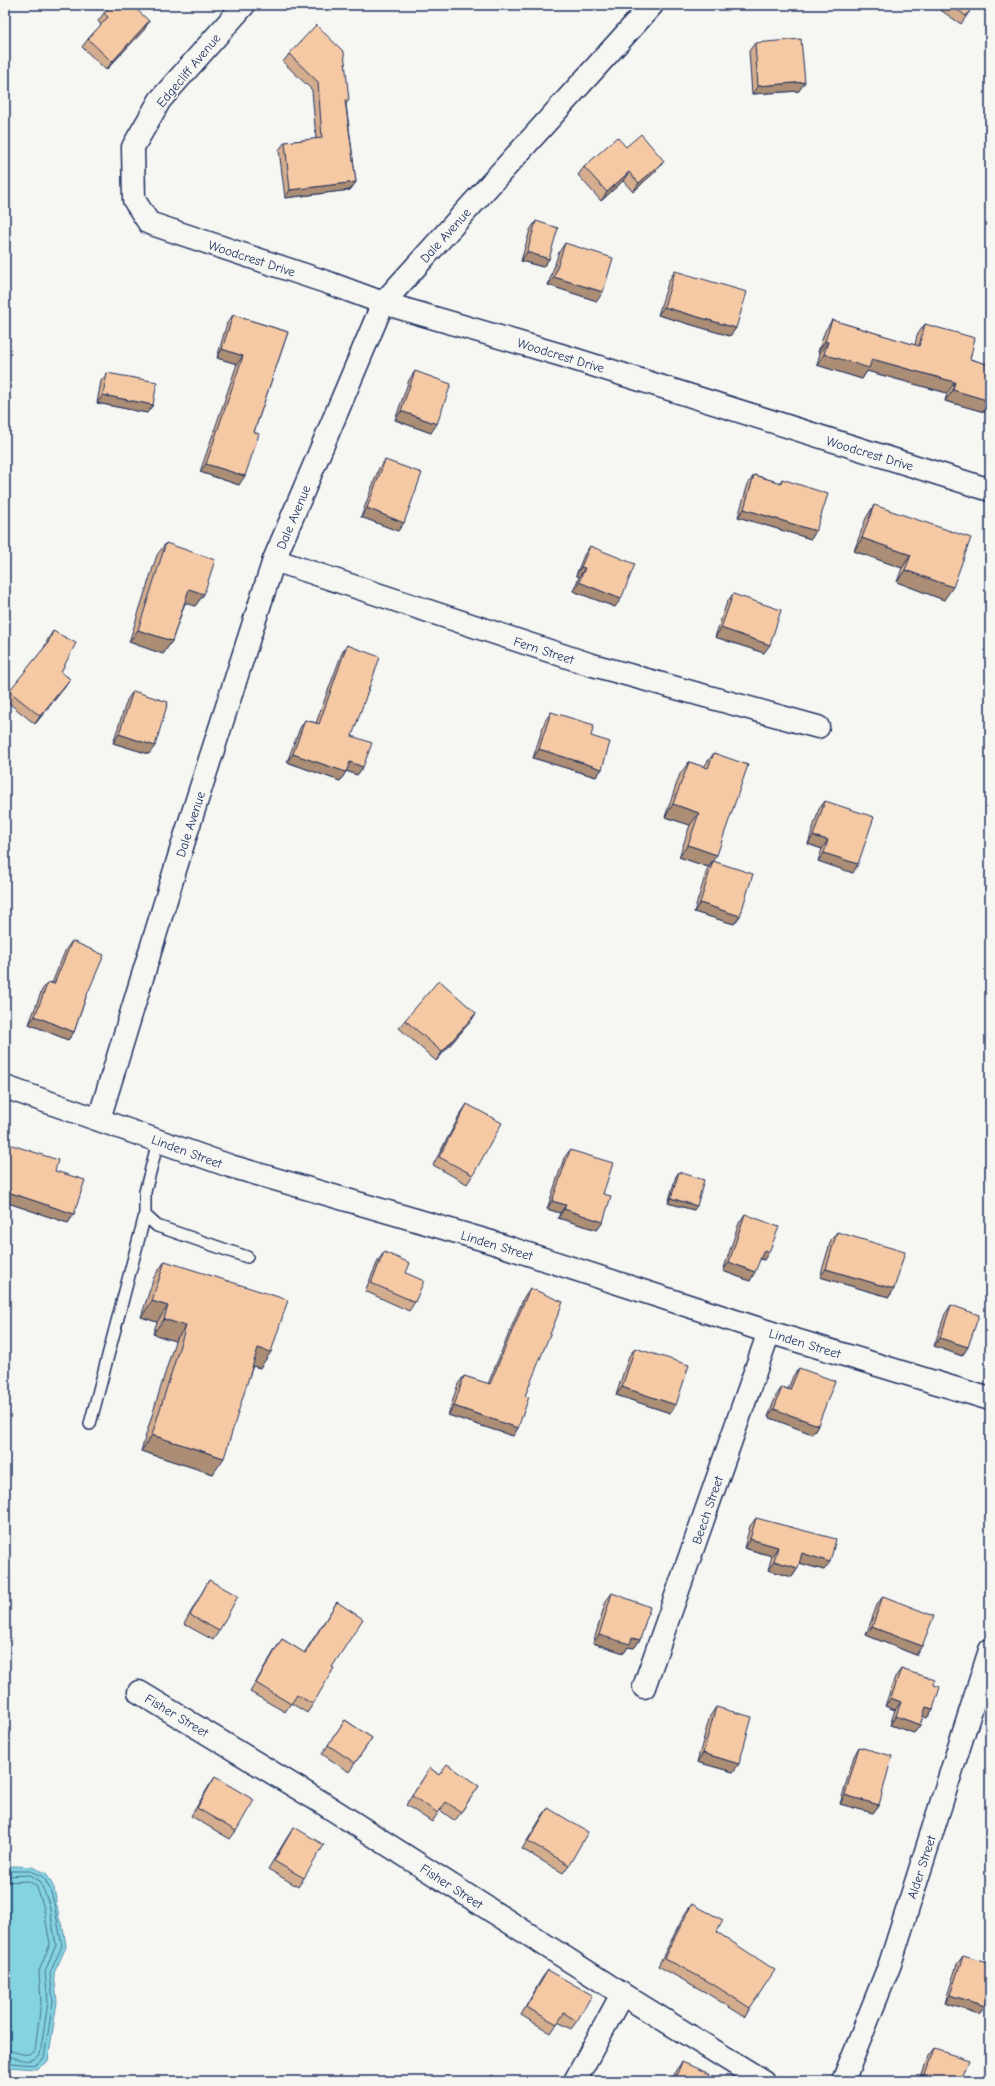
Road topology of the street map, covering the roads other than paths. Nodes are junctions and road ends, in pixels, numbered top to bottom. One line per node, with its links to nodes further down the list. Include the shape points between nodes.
1 (244, 5): 3 (street, Edgecliff Avenue, via 160,100 133,147 134,200)
2 (652, 5): 4 (street, Dale Avenue)
3 (140, 209): 4 (street, Woodcrest Drive, via 149,223)
4 (383, 303): 5 (street, Woodcrest Drive, via 561,355); 6 (street, Dale Avenue)
5 (990, 490)
6 (274, 560): 7 (street, Fern Street, via 589,664); 9 (street, Dale Avenue, via 186,834)
7 (818, 727)
8 (5, 1087): 9 (street, Linden Street)
9 (99, 1119): 10 (street, Linden Street)
10 (158, 1141): 11 (lane, via 145,1192); 13 (street, Linden Street, via 230,1166 488,1241)
11 (145, 1215): 12 (lane, via 157,1226); 15 (lane)
12 (247, 1257)
13 (769, 1332): 14 (street, Linden Street); 17 (street, Beech Street)
14 (990, 1399)
15 (90, 1424)
16 (990, 1650): 22 (street, Alder Street, via 890,1964)
17 (644, 1687)
18 (139, 1692): 19 (street, Fisher Street, via 324,1804)
19 (622, 1994): 20 (street); 21 (street, Fisher Street)
20 (575, 2081)
21 (763, 2081)
22 (843, 2081)

